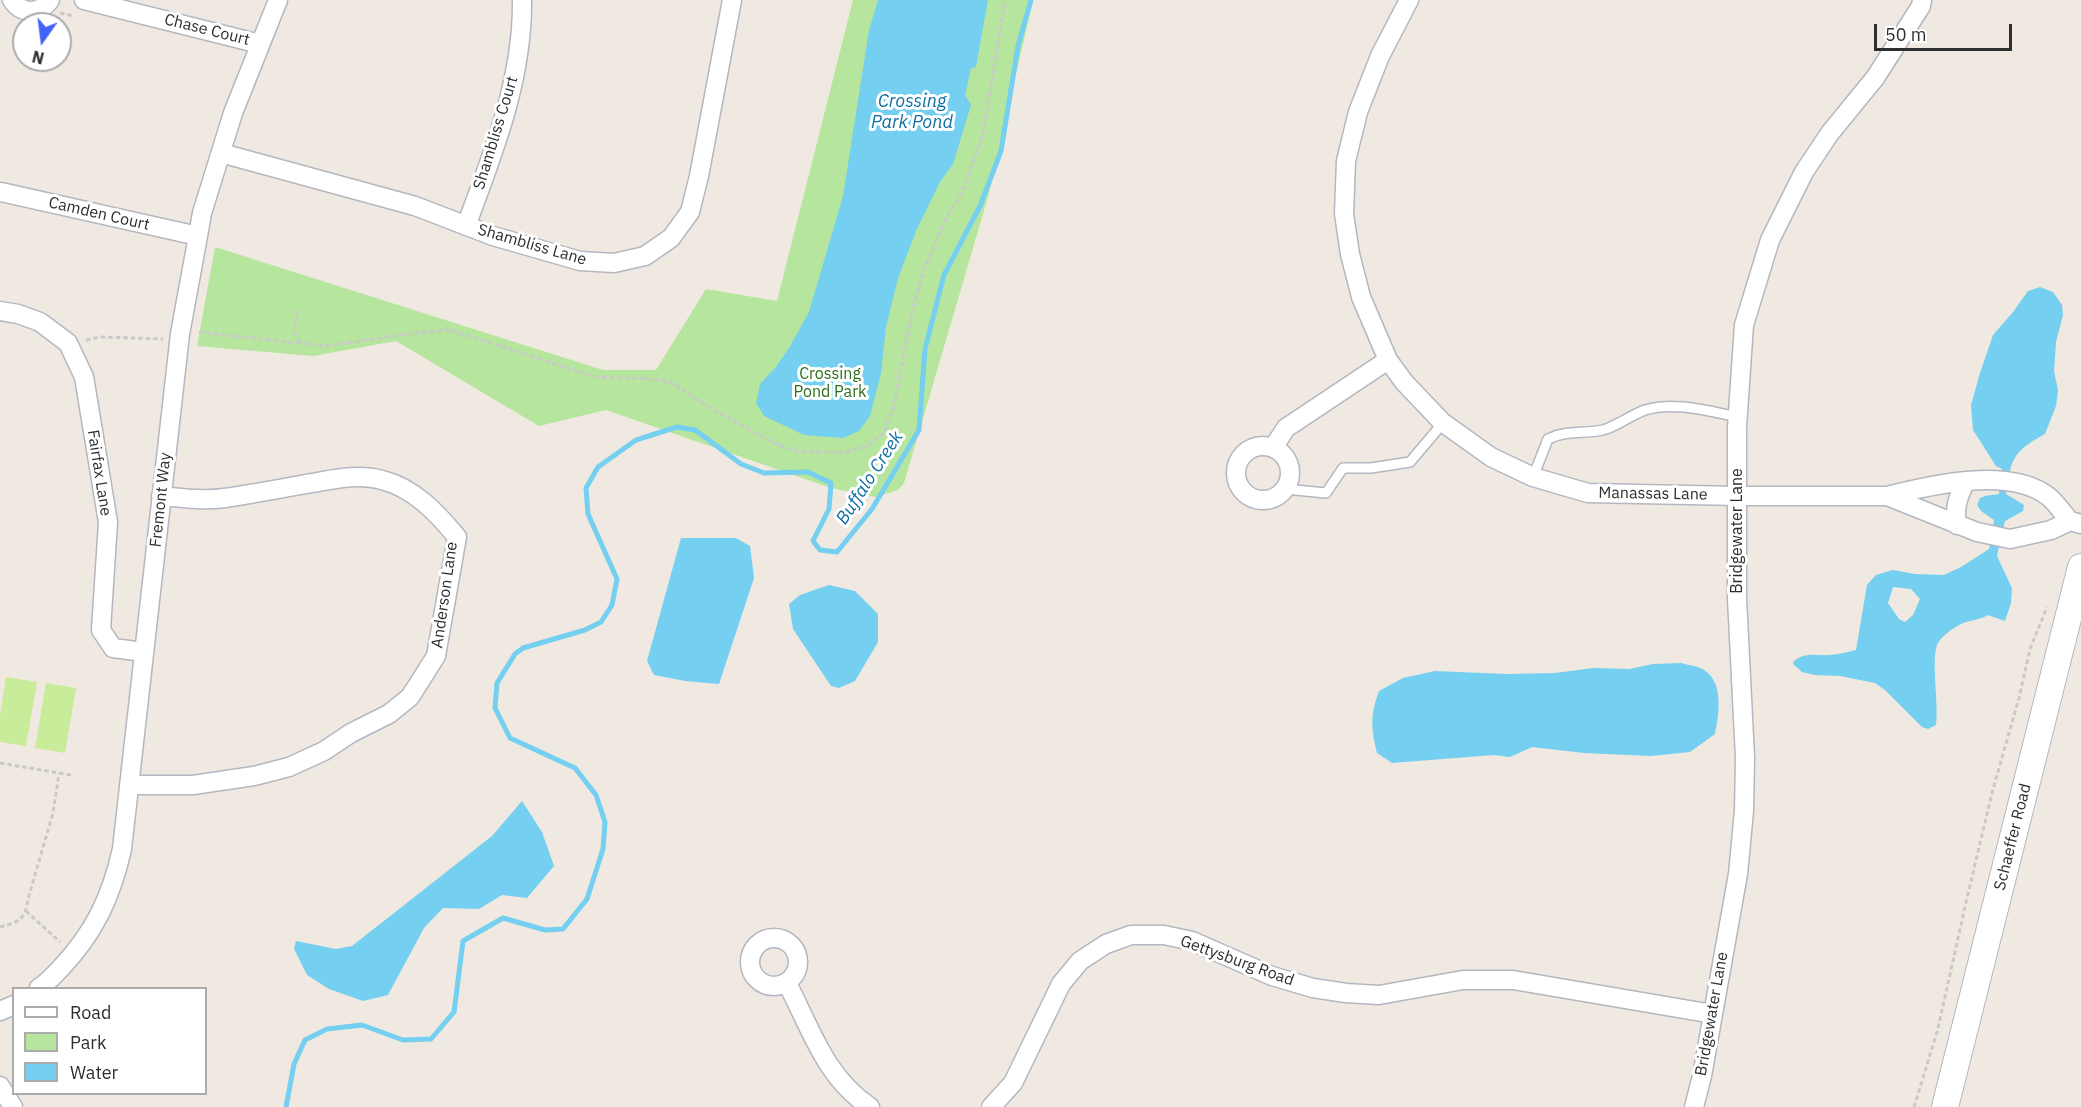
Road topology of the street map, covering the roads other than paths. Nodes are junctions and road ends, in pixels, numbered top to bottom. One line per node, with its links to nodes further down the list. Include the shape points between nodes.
1 (12, 0): 2 (street, via 20,8 33,11)
2 (50, 0)
3 (84, 0): 9 (street, Chase Court)
4 (278, 0): 9 (street, Fremont Way)
5 (732, 0): 13 (street, Shambliss Lane, via 697,185 690,212 671,238 645,256 614,263 580,261)
6 (1409, 0): 16 (street, Manassas Lane, via 1380,56 1358,112 1346,161 1344,214 1350,254 1361,297)
7 (1922, 0): 17 (street, Bridgewater Lane, via 1875,78 1804,172 1770,240 1744,325)
8 (521, 1): 13 (street, Shambliss Court, via 513,87)
9 (260, 44): 10 (street, Fremont Way)
10 (221, 153): 13 (street, Shambliss Lane, via 416,206); 14 (street, Fremont Way)
11 (0, 184): 12 (street, Camden Court)
12 (0, 192): 14 (street, Camden Court)
13 (466, 226)
14 (198, 236): 23 (street, Fremont Way, via 179,337)
15 (0, 311): 29 (street, Fairfax Lane, via 40,322 68,343 84,377 108,522 101,630 113,648)
16 (1388, 360): 18 (street, Manassas Lane); 19 (street, via 1286,428)
17 (1738, 417): 20 (lane, via 1660,406 1604,430 1559,434 1548,439); 24 (street, Bridgewater Lane)
18 (1443, 423): 20 (street, Manassas Lane, via 1491,457); 22 (lane, via 1410,462 1343,468 1326,493)
19 (1273, 448): 22 (street, via 1281,453 1290,469); 22 (street, via 1256,447 1242,457 1237,481 1246,495 1263,501 1273,499)
20 (1533, 477): 24 (street, Manassas Lane, via 1588,493)
21 (1966, 481): 25 (street); 26 (street, via 2022,485 2047,496); 27 (street, via 1957,502)
22 (1285, 489)
23 (161, 496): 29 (street, Fremont Way); 30 (street, Anderson Lane, via 222,499 364,476 409,492 435,511 457,537 436,656 410,697 389,714 289,767 193,785)
24 (1738, 496): 25 (street, Manassas Lane); 33 (street, Bridgewater Lane, via 1744,811 1738,874)
25 (1887, 496): 27 (street, Manassas Lane)
26 (2075, 523): 27 (street, Manassas Lane, via 2010,538)
27 (1957, 525)
28 (2081, 567): 39 (street, Schaeffer Road)
29 (144, 652): 30 (street, Fremont Way)
30 (129, 785): 32 (street, Fremont Way, via 116,875 97,922 73,956)
31 (787, 983): 36 (street, via 835,1075)
32 (40, 987)
33 (1713, 1014): 37 (street, Gettysburg Road, via 1513,980 1463,980 1379,995 1346,993 1272,976 1192,941 1164,935 1131,935 1106,944 1080,962 1061,984 1013,1083); 38 (street, Bridgewater Lane)
34 (0, 1086): 35 (street)
35 (13, 1107)
36 (870, 1107)
37 (990, 1107)
38 (1694, 1107)
39 (1946, 1107)

